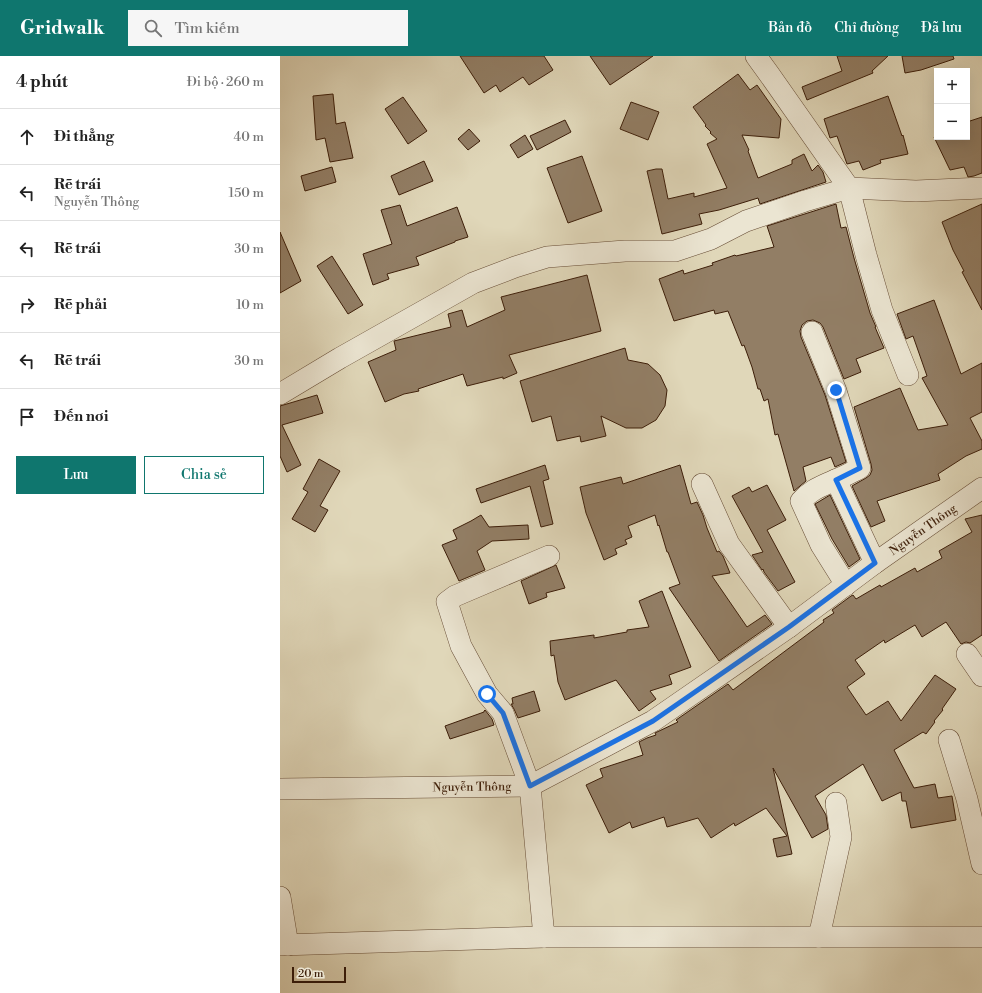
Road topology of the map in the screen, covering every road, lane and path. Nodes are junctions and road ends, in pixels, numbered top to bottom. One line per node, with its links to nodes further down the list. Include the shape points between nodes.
1 (756, 56): 2 (street)
2 (849, 188): 3 (street, via 916,191); 5 (street, via 882,310); 6 (street, via 746,221 711,239 675,251 625,251 547,257 515,267 472,283)
3 (982, 188)
4 (812, 332): 7 (street, via 836,390 860,468)
5 (908, 375)
6 (280, 394)
7 (836, 480): 11 (street); 12 (street, via 808,493 801,501 821,545)
8 (702, 484): 13 (street, via 729,544)
9 (982, 488): 11 (street, Nguyễn Thông)
10 (549, 556): 17 (street, via 455,596 447,602 461,646 487,694 503,713)
11 (875, 563): 12 (street, Nguyễn Thông)
12 (846, 585): 13 (street, Nguyễn Thông)
13 (789, 627): 17 (street, Nguyễn Thông, via 653,721)
14 (967, 654): 15 (street)
15 (982, 676)
16 (949, 740): 20 (street, via 967,799)
17 (530, 786): 18 (street, Nguyễn Thông); 22 (street)
18 (280, 789)
19 (836, 803): 23 (street, via 841,837)
20 (982, 864)
21 (280, 897): 25 (street)
22 (544, 937): 23 (street); 25 (street)
23 (819, 937): 24 (street)
24 (982, 937)
25 (284, 945)

